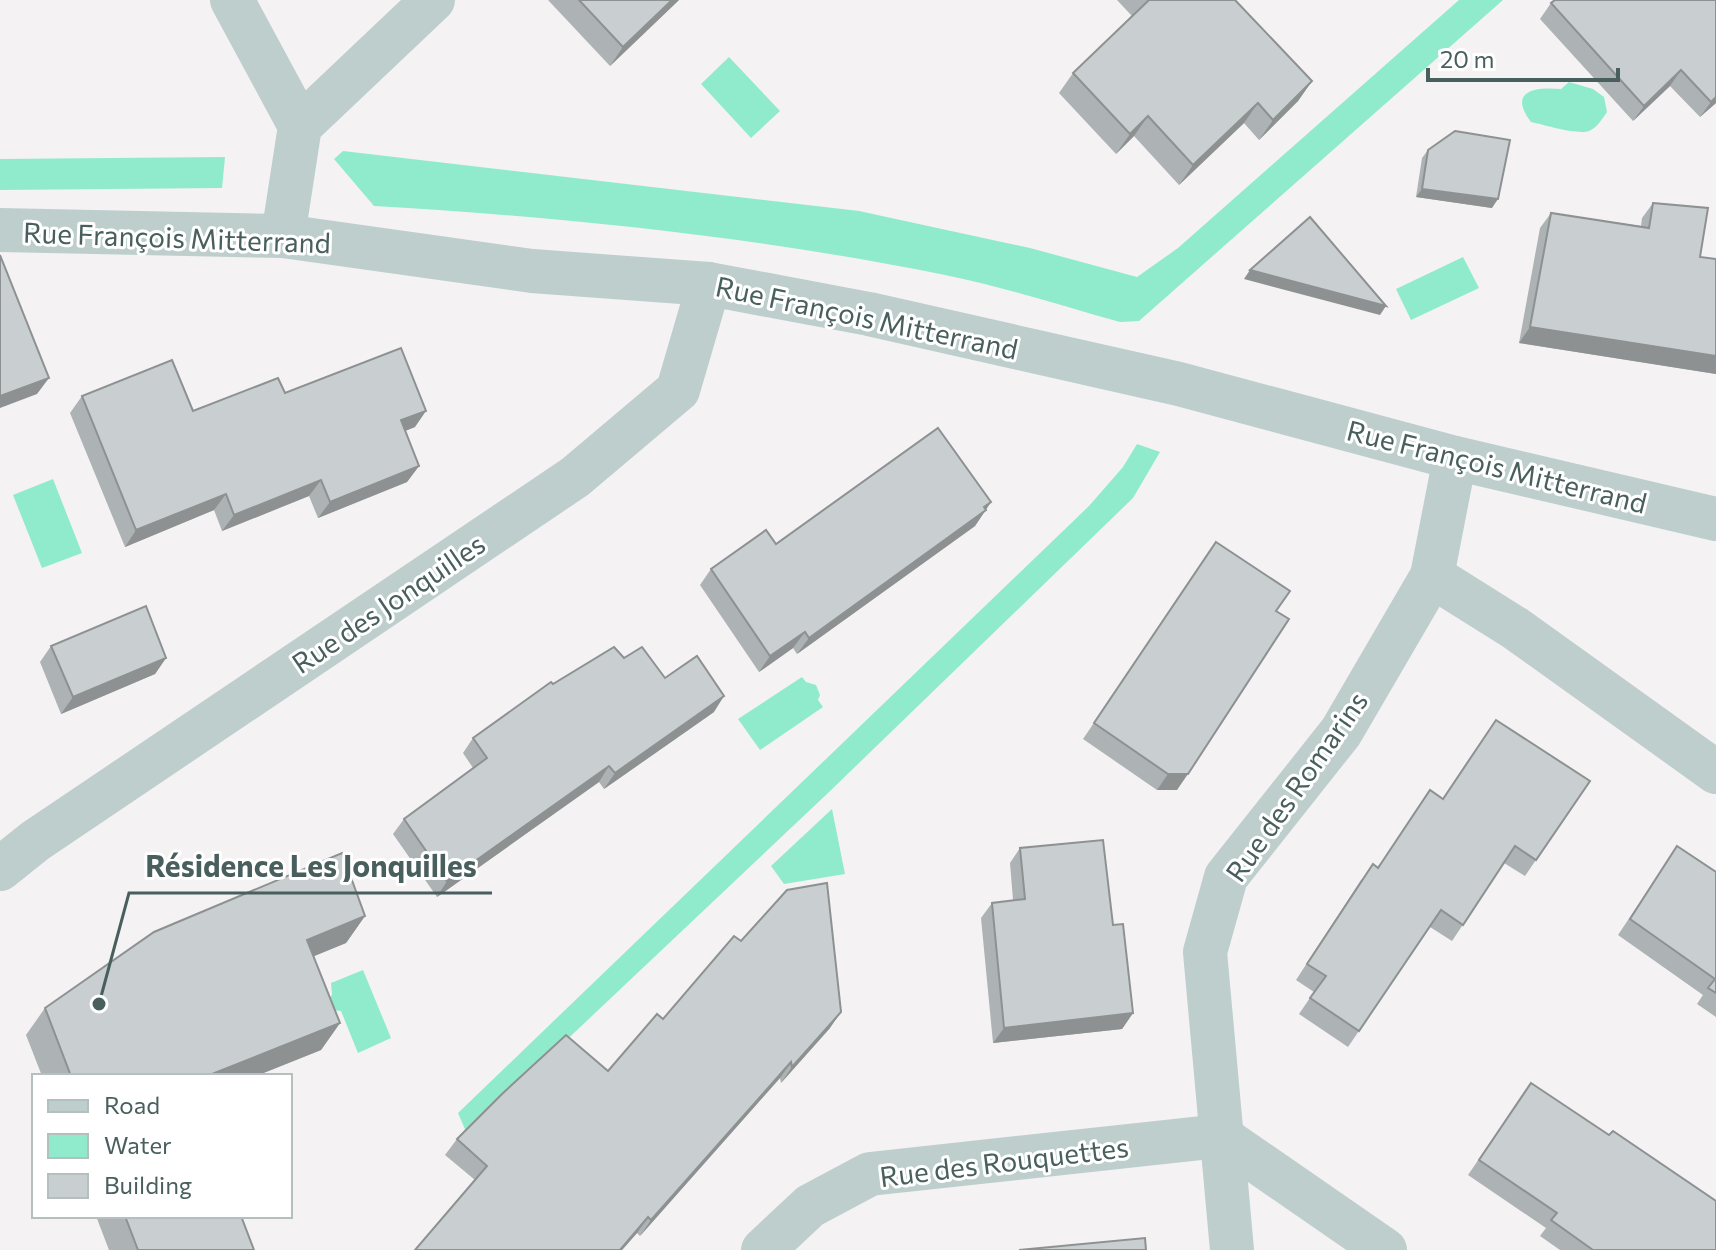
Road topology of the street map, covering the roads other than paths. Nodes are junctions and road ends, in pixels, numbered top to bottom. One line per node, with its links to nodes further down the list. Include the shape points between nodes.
1 (232, 0): 3 (street)
2 (433, 0): 3 (street)
3 (300, 126): 5 (street)
4 (0, 230): 5 (street, Rue François Mitterrand)
5 (283, 236): 6 (street, Rue François Mitterrand, via 532,271)
6 (709, 284): 7 (street, Rue François Mitterrand, via 1179,384); 11 (street, Rue des Jonquilles, via 678,390 575,477)
7 (1455, 458): 8 (street, Rue François Mitterrand); 9 (street, Rue des Romarins)
8 (1716, 519)
9 (1432, 576): 10 (street, via 1515,628); 12 (street, Rue des Romarins, via 1341,732 1226,877 1205,952)
10 (1716, 772)
11 (0, 869)
12 (1220, 1136): 13 (street, Rue des Rouquettes, via 870,1174 810,1206); 14 (street, Rue des Romarins); 15 (street)
13 (763, 1250)
14 (1232, 1250)
15 (1385, 1250)

